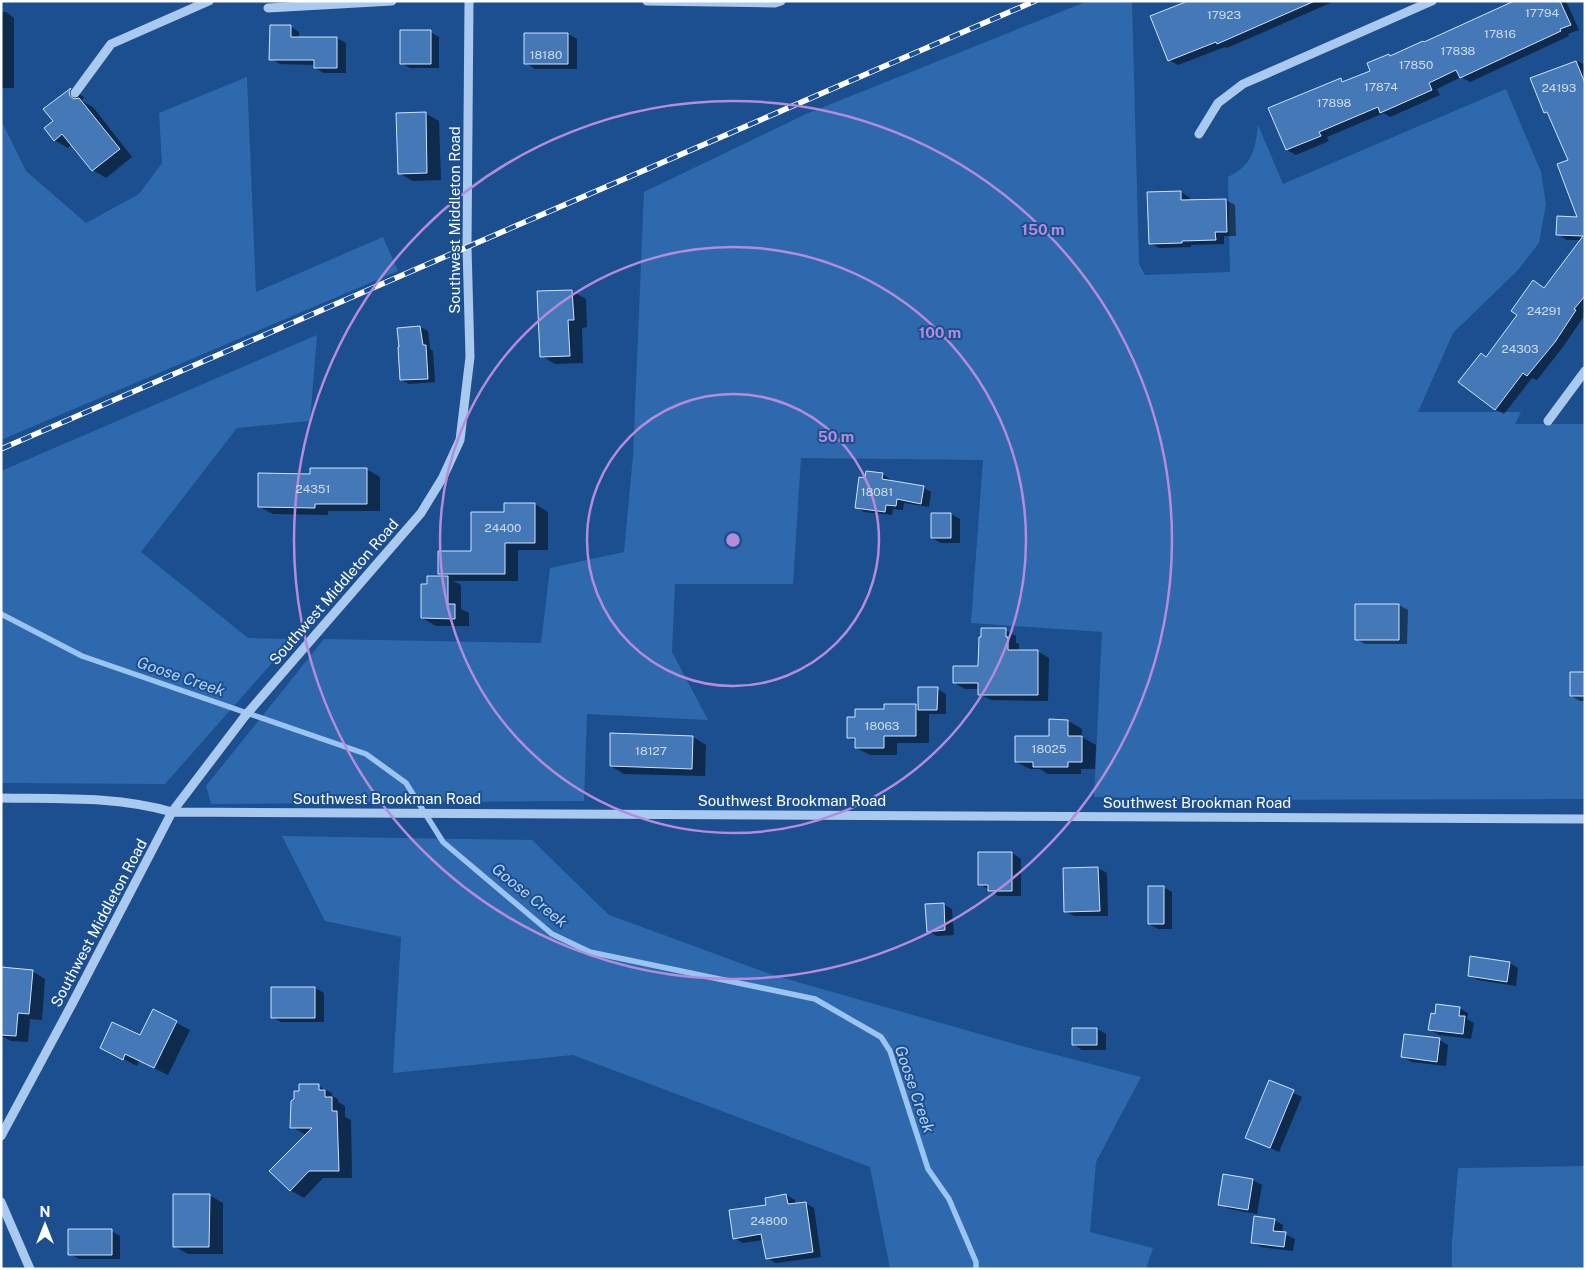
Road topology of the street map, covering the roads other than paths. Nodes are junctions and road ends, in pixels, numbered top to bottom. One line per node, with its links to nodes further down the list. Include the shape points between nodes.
1 (209, 1): 8 (street, via 111,44)
2 (392, 1): 7 (street)
3 (469, 1): 13 (street, Southwest Middleton Road, via 467,247 470,357 460,440 421,513 245,716)
4 (647, 1): 5 (street)
5 (781, 1)
6 (1432, 1): 9 (street, via 1244,84 1218,103)
7 (268, 8)
8 (75, 93)
9 (1199, 134)
10 (1585, 371): 11 (street)
11 (1548, 421)
12 (1, 798): 13 (street, Southwest Brookman Road, via 91,799)
13 (172, 812): 14 (street, Southwest Brookman Road); 15 (street, Southwest Middleton Road)
14 (1585, 819)
15 (1, 1136)
16 (1, 1202): 17 (street)
17 (30, 1269)

